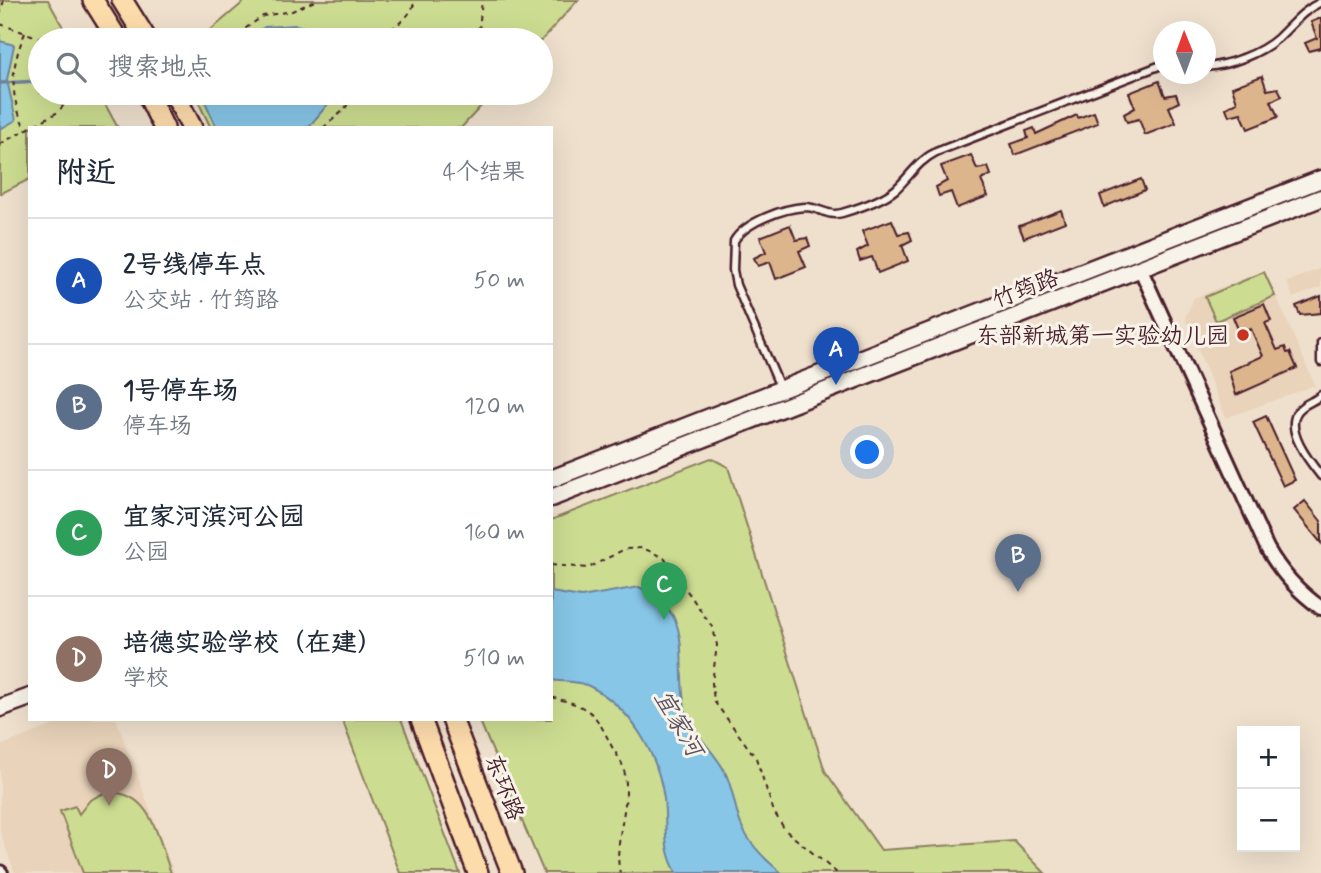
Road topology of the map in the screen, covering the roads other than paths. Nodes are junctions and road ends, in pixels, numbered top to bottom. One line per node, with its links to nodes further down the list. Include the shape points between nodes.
1 (93, 0): 4 (highway)
2 (122, 0): 5 (highway)
3 (1321, 2): 6 (lane, via 1259,51)
4 (110, 28)
5 (140, 28)
6 (1216, 65)
7 (1153, 68): 17 (lane, via 936,152 890,193 843,212 794,209 747,226 734,241 734,278)
8 (153, 105): 10 (highway)
9 (180, 105): 11 (highway)
10 (163, 126)
11 (191, 126)
12 (1321, 179): 17 (main road, 竹筠路)
13 (1321, 198): 14 (main road, 竹筠路)
14 (1140, 268): 21 (main road, 竹筠路); 22 (street, via 1267,548 1296,589)
15 (1321, 343): 16 (lane)
16 (1321, 362)
17 (780, 387): 20 (main road, 竹筠路)
18 (1321, 395): 19 (lane, via 1298,411 1294,425 1302,448)
19 (1321, 476)
20 (553, 478)
21 (553, 497)
22 (1321, 608)
23 (28, 697): 24 (main road)
24 (0, 708)
25 (422, 721): 27 (highway)
26 (453, 721): 28 (highway, 东环路)
27 (478, 873)
28 (512, 873)

